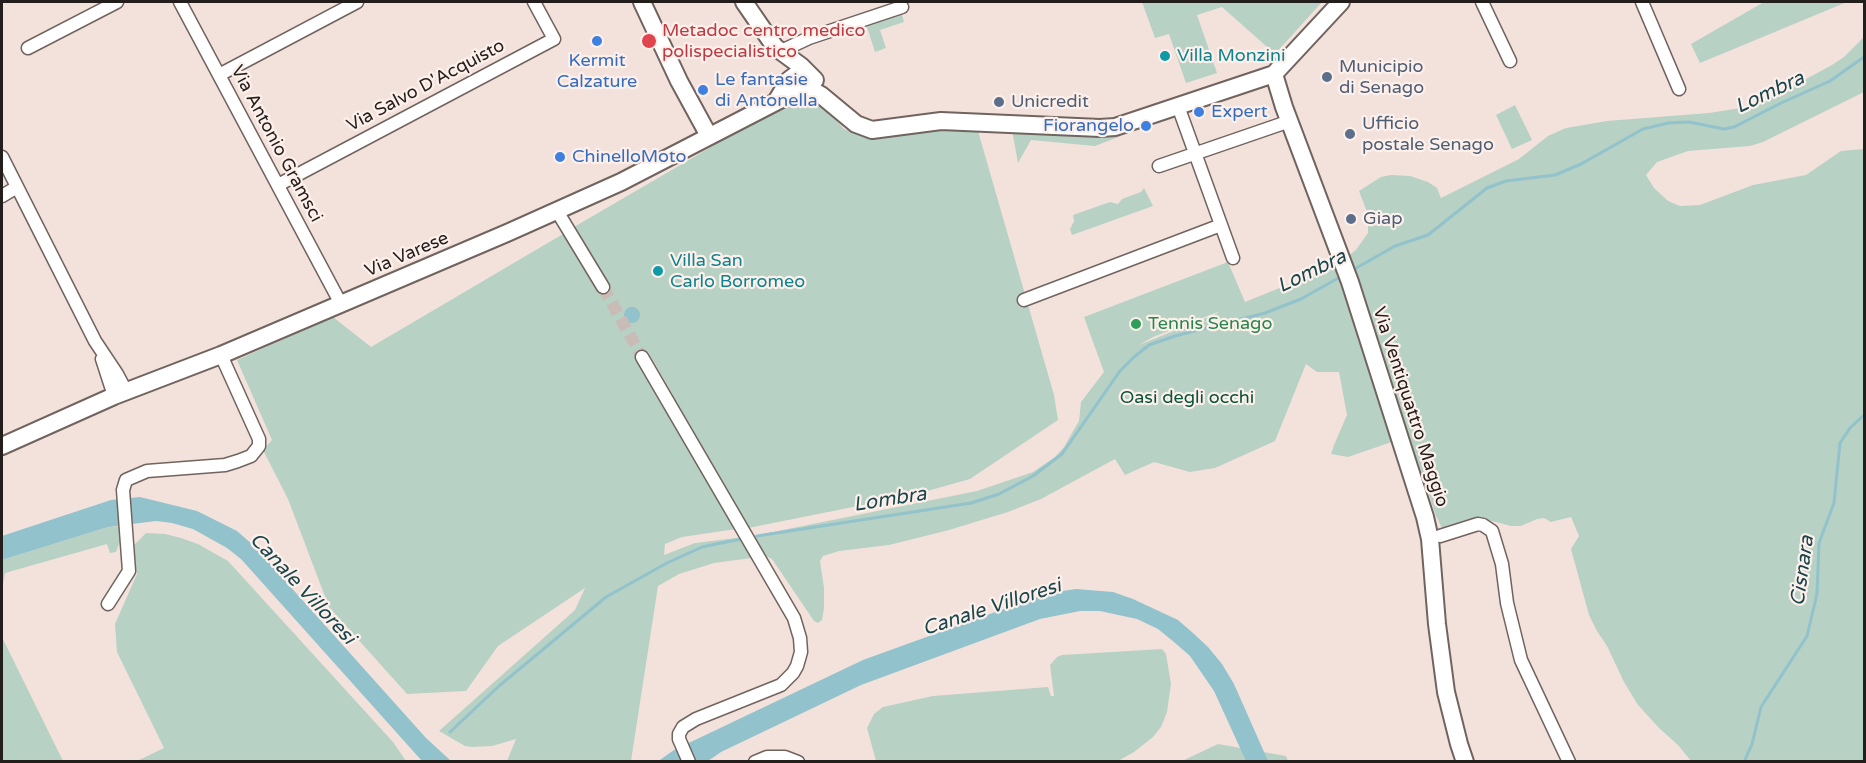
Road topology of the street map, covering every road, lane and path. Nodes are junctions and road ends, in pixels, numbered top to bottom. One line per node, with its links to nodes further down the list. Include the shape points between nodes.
1 (117, 2): 11 (street)
2 (180, 2): 16 (street, Via Antonio Gramsci)
3 (357, 2): 16 (street)
4 (534, 2): 27 (street, Via Salvo D'Acquisto, via 554,39)
5 (642, 2): 23 (street)
6 (744, 2): 12 (street)
7 (1341, 2): 15 (street)
8 (1482, 2): 13 (street)
9 (1642, 2): 18 (street)
10 (902, 7): 12 (street)
11 (28, 48)
12 (779, 52): 14 (street)
13 (1510, 61)
14 (808, 73): 17 (street); 19 (street, via 789,80); 20 (street)
15 (1274, 74): 21 (street); 22 (street, Via Ventiquattro Maggio)
16 (219, 75): 27 (street, Via Antonio Gramsci)
17 (801, 89): 19 (street, Via Varese); 20 (street)
18 (1679, 89)
19 (777, 100): 23 (street, Via Varese)
20 (830, 100): 21 (street, via 856,124 872,130 947,115 1101,128 1122,126)
21 (1178, 106): 24 (street)
22 (1290, 121): 24 (street); 45 (street, Via Ventiquattro Maggio, via 1350,282 1428,528 1446,692)
23 (709, 136): 30 (street, Via Varese)
24 (1194, 153): 26 (street); 31 (street)
25 (2, 157): 28 (street)
26 (1159, 166)
27 (278, 185): 35 (street, Via Antonio Gramsci)
28 (17, 187): 29 (street); 38 (street)
29 (2, 196)
30 (557, 211): 33 (street); 35 (street, Via Varese)
31 (1221, 225): 32 (street); 34 (street)
32 (1233, 258)
33 (603, 287)
34 (1024, 300)
35 (341, 304): 36 (street, Via Varese)
36 (221, 355): 38 (street, Via Varese); 41 (street, via 259,445 247,459 225,465 140,473 126,480 123,494 129,571)
37 (642, 357): 42 (street, via 795,621 800,638 800,657 787,680 688,723 680,732 680,743)
38 (120, 393): 39 (street, Via Varese)
39 (2, 446)
40 (1440, 536): 46 (street, via 1478,525 1492,531 1521,660)
41 (108, 604)
42 (689, 762)
43 (754, 762): 44 (street, via 785,757)
44 (798, 762)
45 (1465, 762)
46 (1569, 762)

